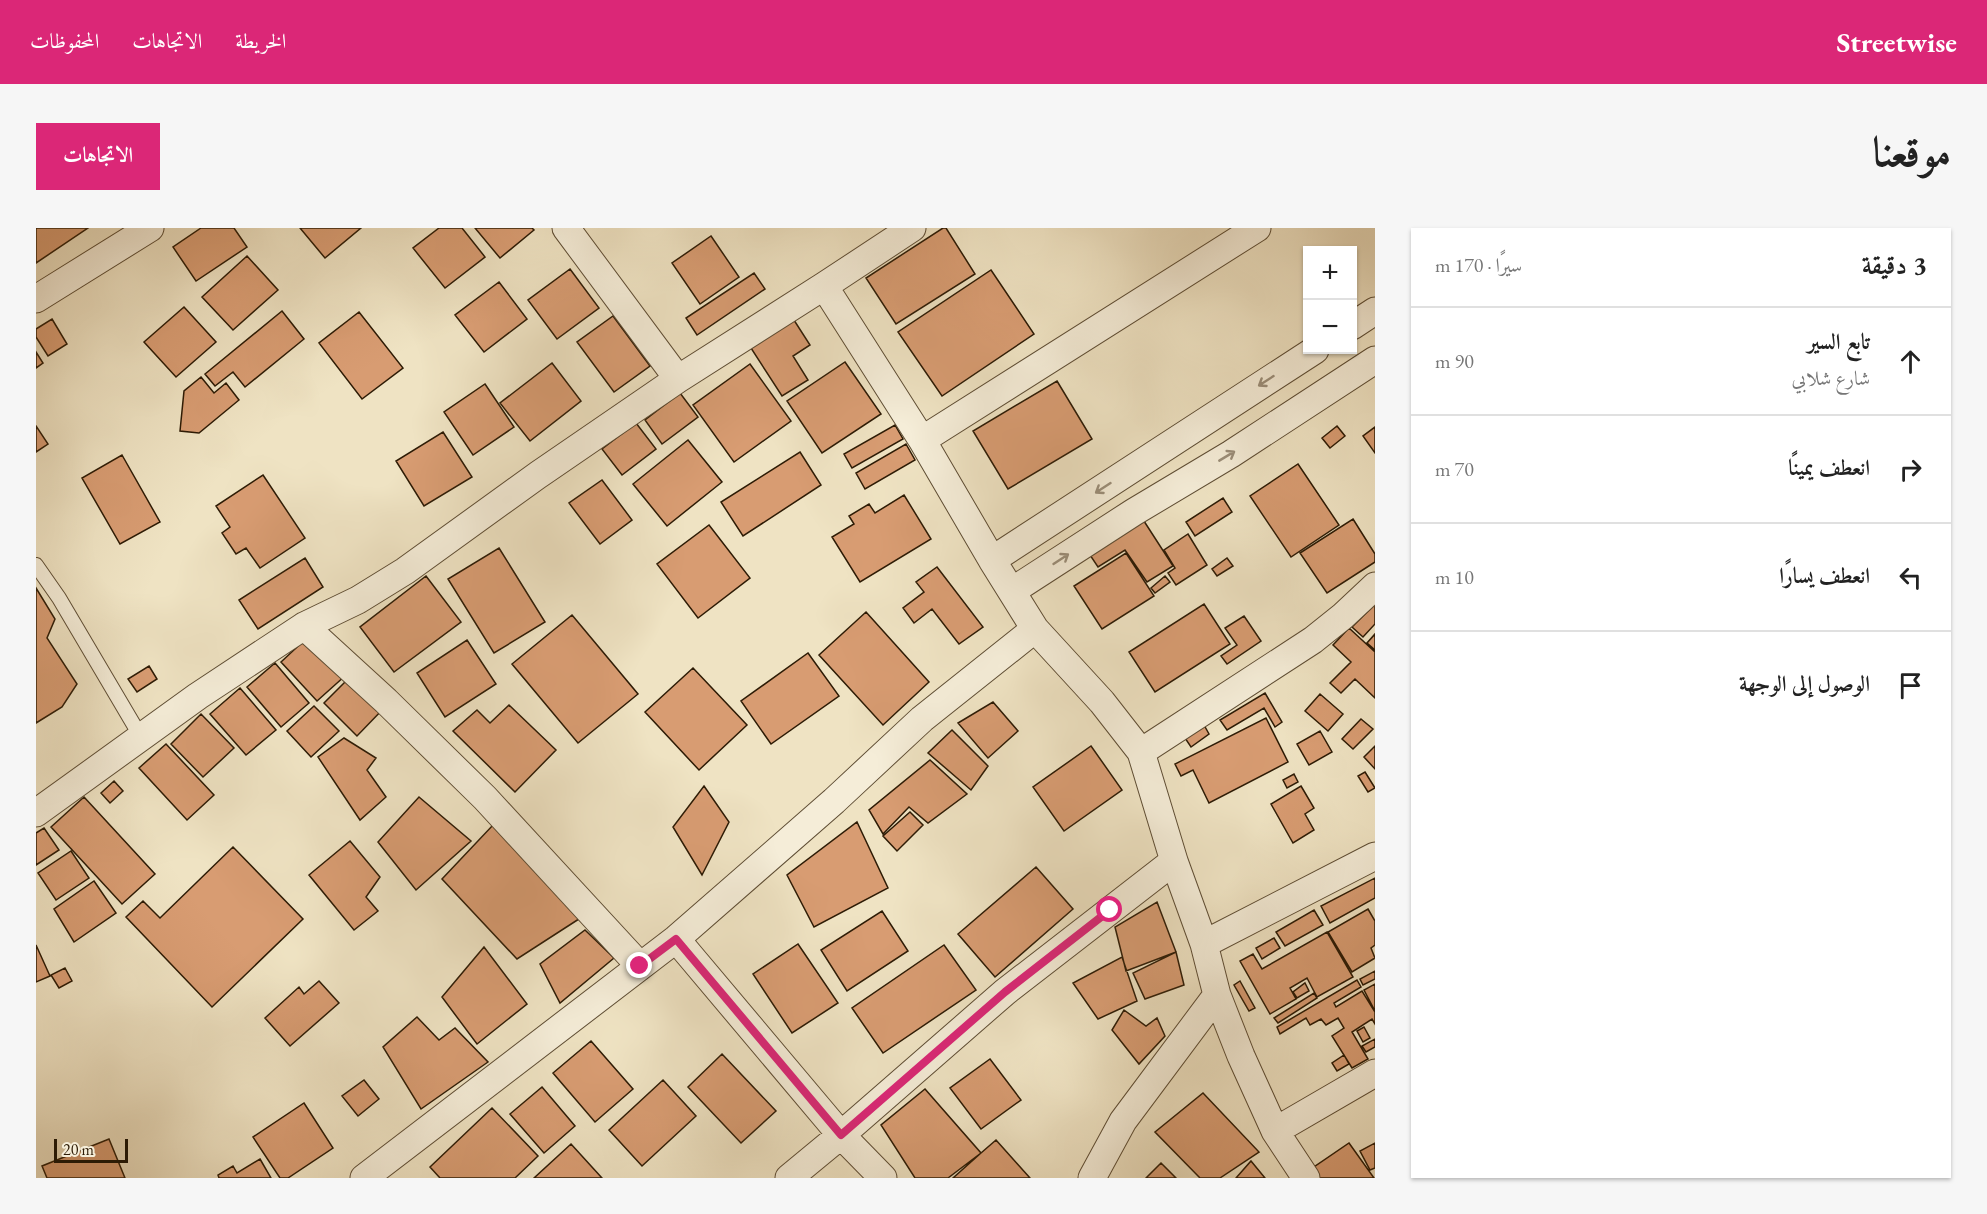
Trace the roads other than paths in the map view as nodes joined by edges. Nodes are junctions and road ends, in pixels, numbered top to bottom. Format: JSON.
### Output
{"nodes":[{"id":1,"x":150,"y":228,"type":"edge"},
{"id":2,"x":566,"y":228,"type":"edge"},
{"id":3,"x":912,"y":228,"type":"edge"},
{"id":4,"x":1257,"y":228,"type":"edge"},
{"id":5,"x":824,"y":286,"type":"junction"},
{"id":6,"x":36,"y":299,"type":"edge"},
{"id":7,"x":1375,"y":311,"type":"edge"},
{"id":8,"x":1357,"y":323,"type":"edge"},
{"id":9,"x":1310,"y":354,"type":"edge"},
{"id":10,"x":1375,"y":360,"type":"edge"},
{"id":11,"x":678,"y":379,"type":"junction"},
{"id":12,"x":922,"y":440,"type":"junction"},
{"id":13,"x":992,"y":560,"type":"junction"},
{"id":14,"x":36,"y":565,"type":"edge"},
{"id":15,"x":1375,"y":586,"type":"edge"},
{"id":16,"x":1012,"y":591,"type":"junction"},
{"id":17,"x":304,"y":626,"type":"junction"},
{"id":18,"x":1035,"y":629,"type":"junction"},
{"id":19,"x":141,"y":737,"type":"junction"},
{"id":20,"x":1141,"y":752,"type":"junction"},
{"id":21,"x":36,"y":813,"type":"edge"},
{"id":22,"x":1375,"y":856,"type":"edge"},
{"id":23,"x":1174,"y":861,"type":"junction"},
{"id":24,"x":676,"y":939,"type":"junction"},
{"id":25,"x":1204,"y":944,"type":"junction"},
{"id":26,"x":640,"y":966,"type":"junction"},
{"id":27,"x":1217,"y":995,"type":"junction"},
{"id":28,"x":1375,"y":1073,"type":"edge"},
{"id":29,"x":1275,"y":1131,"type":"junction"},
{"id":30,"x":841,"y":1135,"type":"junction"},
{"id":31,"x":371,"y":1176,"type":"edge"},
{"id":32,"x":789,"y":1178,"type":"edge"},
{"id":33,"x":883,"y":1178,"type":"edge"},
{"id":34,"x":1092,"y":1178,"type":"edge"},
{"id":35,"x":1306,"y":1178,"type":"edge"}],
"edges":[{"from":1,"to":6,"type":"street"},
{"from":2,"to":11,"type":"street"},
{"from":3,"to":5,"type":"street"},
{"from":4,"to":12,"type":"street"},
{"from":5,"to":11,"type":"street"},
{"from":5,"to":12,"type":"street"},
{"from":7,"to":8,"type":"street"},
{"from":9,"to":13,"type":"street","one_way":true},
{"from":16,"to":10,"type":"street","one_way":true},
{"from":11,"to":17,"type":"street"},
{"from":12,"to":13,"type":"street"},
{"from":13,"to":16,"type":"street"},
{"from":14,"to":19,"type":"lane"},
{"from":15,"to":20,"type":"street"},
{"from":16,"to":18,"type":"street"},
{"from":17,"to":19,"type":"street"},
{"from":17,"to":26,"type":"street"},
{"from":18,"to":20,"type":"street"},
{"from":18,"to":24,"type":"street"},
{"from":19,"to":21,"type":"street"},
{"from":20,"to":23,"type":"street"},
{"from":22,"to":25,"type":"street"},
{"from":23,"to":25,"type":"street"},
{"from":23,"to":30,"type":"street"},
{"from":24,"to":26,"type":"street"},
{"from":24,"to":30,"type":"street"},
{"from":25,"to":27,"type":"street"},
{"from":26,"to":31,"type":"street"},
{"from":27,"to":29,"type":"street"},
{"from":27,"to":34,"type":"street"},
{"from":28,"to":29,"type":"street"},
{"from":29,"to":35,"type":"street"},
{"from":30,"to":32,"type":"street"},
{"from":30,"to":33,"type":"street"}]}
